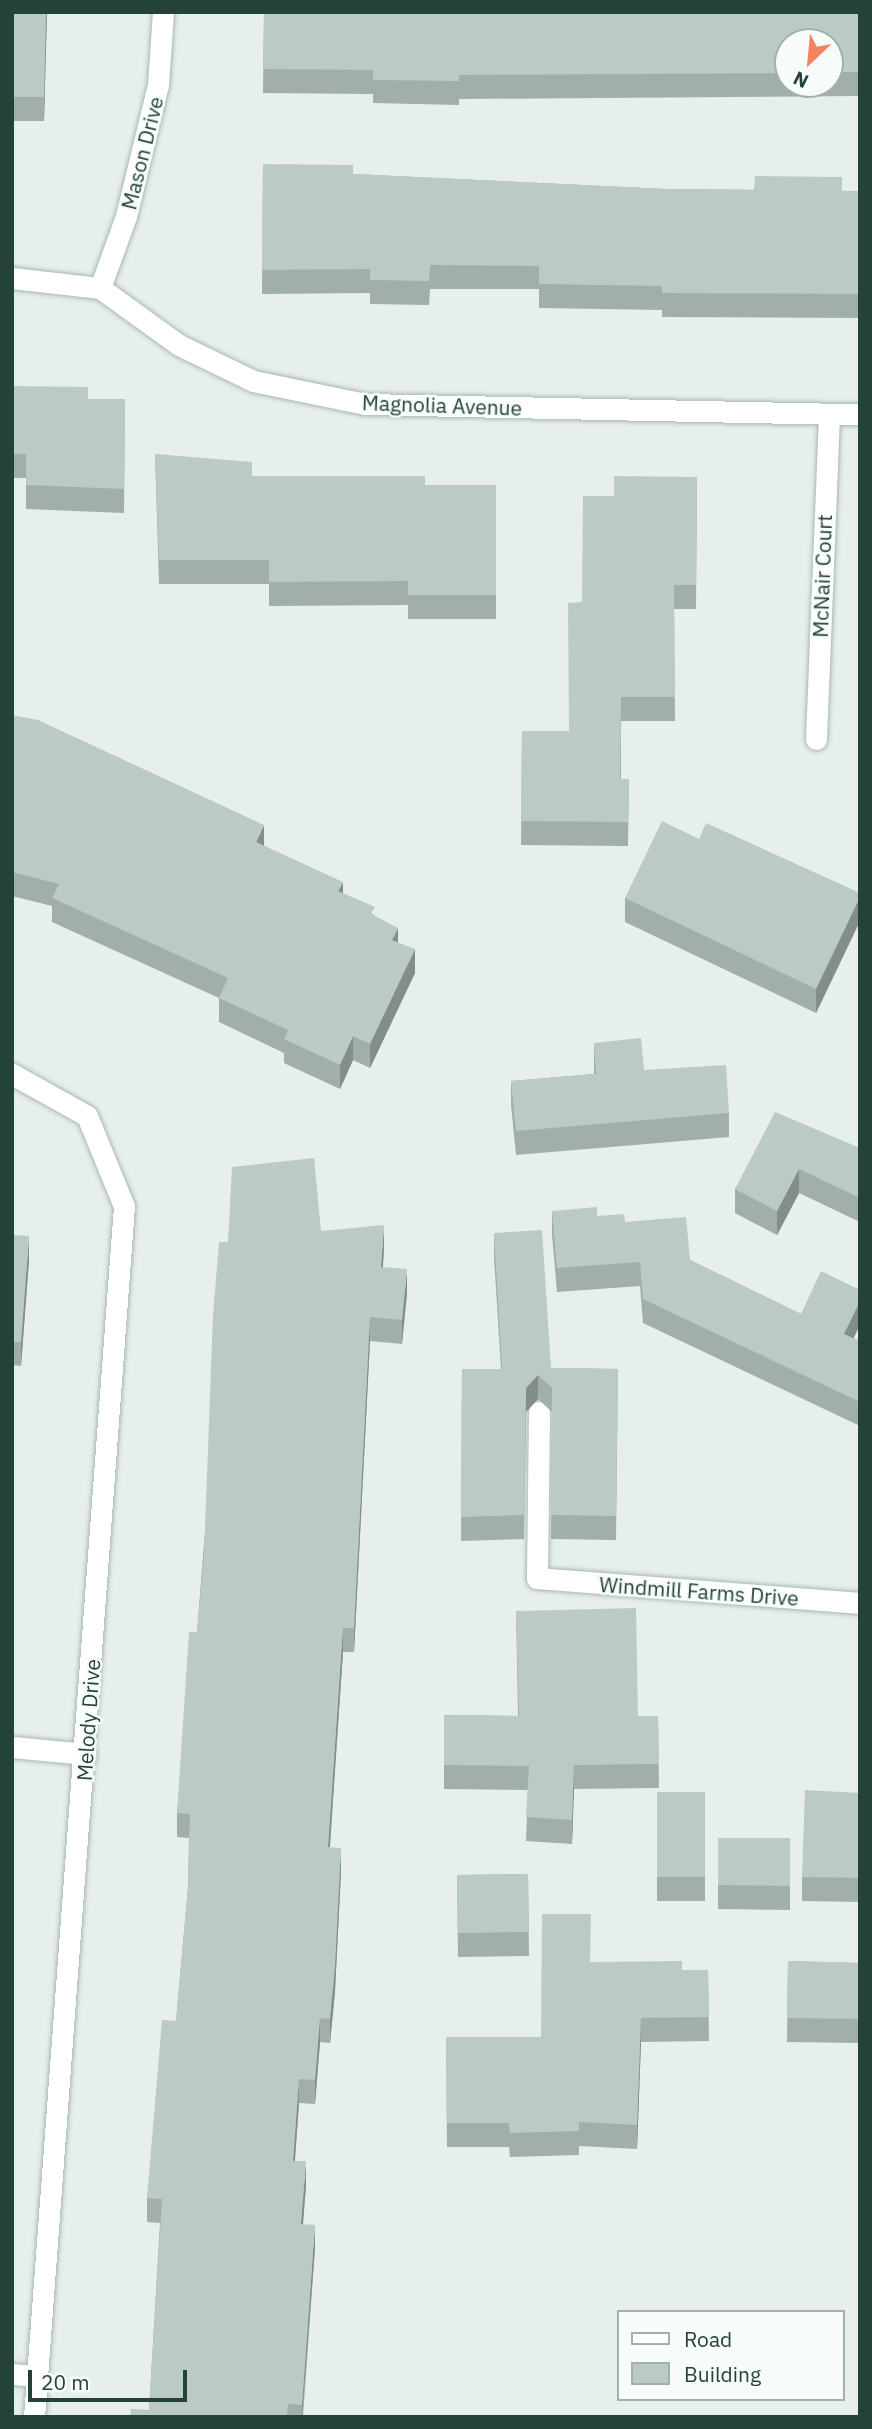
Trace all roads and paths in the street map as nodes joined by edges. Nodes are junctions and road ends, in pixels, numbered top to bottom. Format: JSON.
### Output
{"nodes":[{"id":1,"x":163,"y":12,"type":"edge"},
{"id":2,"x":12,"y":278,"type":"edge"},
{"id":3,"x":100,"y":289,"type":"junction"},
{"id":4,"x":829,"y":414,"type":"junction"},
{"id":5,"x":860,"y":414,"type":"edge"},
{"id":6,"x":816,"y":739,"type":"dead end"},
{"id":7,"x":12,"y":1074,"type":"edge"},
{"id":8,"x":539,"y":1412,"type":"dead end"},
{"id":9,"x":860,"y":1603,"type":"edge"},
{"id":10,"x":12,"y":1747,"type":"edge"},
{"id":11,"x":86,"y":1754,"type":"junction"},
{"id":12,"x":12,"y":2374,"type":"edge"},
{"id":13,"x":37,"y":2376,"type":"junction"},
{"id":14,"x":34,"y":2417,"type":"edge"}],
"edges":[{"from":1,"to":3,"type":"street","name":"Mason Drive"},
{"from":2,"to":3,"type":"street","name":"Magnolia Avenue"},
{"from":3,"to":4,"type":"street","name":"Magnolia Avenue"},
{"from":4,"to":5,"type":"street","name":"Magnolia Avenue"},
{"from":4,"to":6,"type":"street","name":"McNair Court"},
{"from":7,"to":11,"type":"street","name":"Melody Drive"},
{"from":8,"to":9,"type":"street","name":"Windmill Farms Drive"},
{"from":10,"to":11,"type":"street"},
{"from":11,"to":13,"type":"street","name":"Melody Drive"},
{"from":12,"to":13,"type":"street"},
{"from":13,"to":14,"type":"street","name":"Melody Drive"}]}
